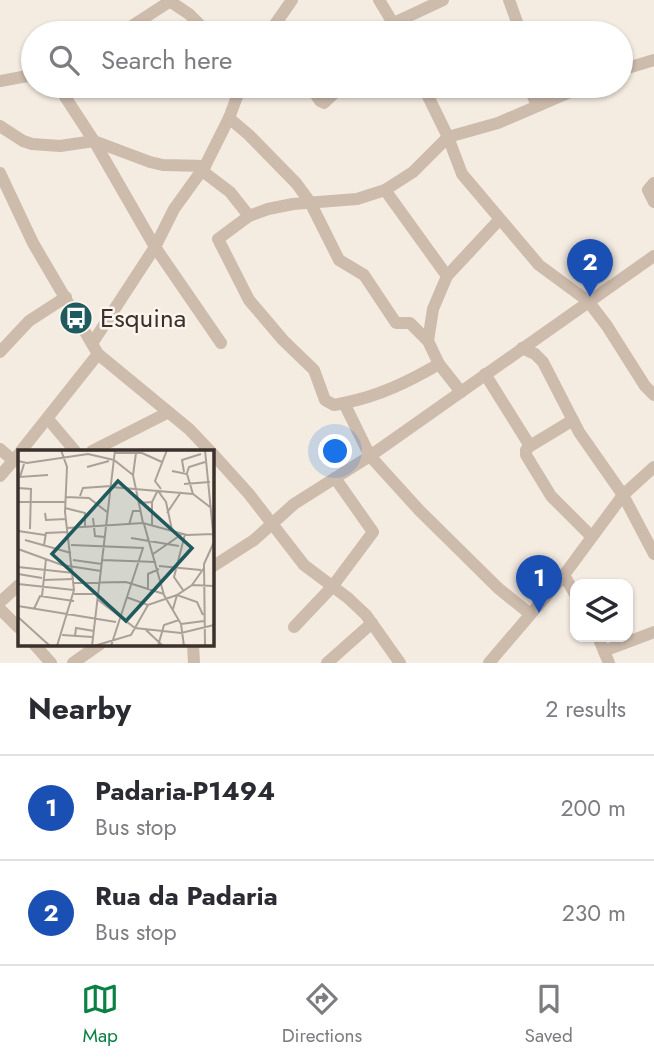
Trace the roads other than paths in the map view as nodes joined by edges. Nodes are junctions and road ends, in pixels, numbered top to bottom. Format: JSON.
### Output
{"nodes":[{"id":1,"x":292,"y":0,"type":"edge"},
{"id":2,"x":379,"y":0,"type":"edge"},
{"id":3,"x":443,"y":0,"type":"edge"},
{"id":4,"x":509,"y":0,"type":"edge"},
{"id":5,"x":170,"y":1,"type":"edge"},
{"id":6,"x":139,"y":21,"type":"edge"},
{"id":7,"x":196,"y":21,"type":"edge"},
{"id":8,"x":277,"y":21,"type":"edge"},
{"id":9,"x":392,"y":21,"type":"edge"},
{"id":10,"x":408,"y":21,"type":"edge"},
{"id":11,"x":517,"y":21,"type":"edge"},
{"id":12,"x":654,"y":60,"type":"edge"},
{"id":13,"x":633,"y":66,"type":"edge"},
{"id":14,"x":21,"y":77,"type":"edge"},
{"id":15,"x":0,"y":80,"type":"edge"},
{"id":16,"x":66,"y":98,"type":"edge"},
{"id":17,"x":235,"y":98,"type":"edge"},
{"id":18,"x":429,"y":98,"type":"edge"},
{"id":19,"x":534,"y":98,"type":"edge"},
{"id":20,"x":556,"y":98,"type":"edge"},
{"id":21,"x":537,"y":106,"type":"junction"},
{"id":22,"x":229,"y":118,"type":"junction"},
{"id":23,"x":0,"y":126,"type":"edge"},
{"id":24,"x":448,"y":137,"type":"junction"},
{"id":25,"x":94,"y":141,"type":"junction"},
{"id":26,"x":203,"y":168,"type":"junction"},
{"id":27,"x":1,"y":178,"type":"edge"},
{"id":28,"x":654,"y":183,"type":"edge"},
{"id":29,"x":385,"y":190,"type":"junction"},
{"id":30,"x":310,"y":202,"type":"junction"},
{"id":31,"x":654,"y":202,"type":"edge"},
{"id":32,"x":249,"y":216,"type":"junction"},
{"id":33,"x":499,"y":220,"type":"junction"},
{"id":34,"x":155,"y":247,"type":"junction"},
{"id":35,"x":652,"y":260,"type":"edge"},
{"id":36,"x":447,"y":276,"type":"junction"},
{"id":37,"x":66,"y":298,"type":"junction"},
{"id":38,"x":588,"y":301,"type":"junction"},
{"id":39,"x":428,"y":341,"type":"junction"},
{"id":40,"x":221,"y":343,"type":"dead end"},
{"id":41,"x":96,"y":348,"type":"junction"},
{"id":42,"x":522,"y":348,"type":"junction"},
{"id":43,"x":0,"y":352,"type":"edge"},
{"id":44,"x":439,"y":364,"type":"junction"},
{"id":45,"x":485,"y":374,"type":"junction"},
{"id":46,"x":461,"y":391,"type":"junction"},
{"id":47,"x":654,"y":395,"type":"edge"},
{"id":48,"x":344,"y":403,"type":"junction"},
{"id":49,"x":167,"y":413,"type":"junction"},
{"id":50,"x":48,"y":419,"type":"junction"},
{"id":51,"x":573,"y":420,"type":"junction"},
{"id":52,"x":530,"y":446,"type":"junction"},
{"id":53,"x":0,"y":449,"type":"edge"},
{"id":54,"x":22,"y":450,"type":"edge"},
{"id":55,"x":74,"y":450,"type":"edge"},
{"id":56,"x":94,"y":450,"type":"edge"},
{"id":57,"x":209,"y":450,"type":"edge"},
{"id":58,"x":18,"y":455,"type":"edge"},
{"id":59,"x":214,"y":455,"type":"edge"},
{"id":60,"x":370,"y":456,"type":"junction"},
{"id":61,"x":652,"y":474,"type":"edge"},
{"id":62,"x":0,"y":476,"type":"edge"},
{"id":63,"x":335,"y":478,"type":"junction"},
{"id":64,"x":623,"y":495,"type":"junction"},
{"id":65,"x":273,"y":523,"type":"junction"},
{"id":66,"x":591,"y":536,"type":"junction"},
{"id":67,"x":654,"y":554,"type":"edge"},
{"id":68,"x":214,"y":566,"type":"edge"},
{"id":69,"x":564,"y":575,"type":"junction"},
{"id":70,"x":570,"y":585,"type":"edge"},
{"id":71,"x":18,"y":586,"type":"edge"},
{"id":72,"x":332,"y":587,"type":"junction"},
{"id":73,"x":0,"y":602,"type":"edge"},
{"id":74,"x":0,"y":609,"type":"edge"},
{"id":75,"x":529,"y":613,"type":"junction"},
{"id":76,"x":372,"y":623,"type":"junction"},
{"id":77,"x":18,"y":627,"type":"edge"},
{"id":78,"x":294,"y":627,"type":"dead end"},
{"id":79,"x":654,"y":632,"type":"edge"},
{"id":80,"x":36,"y":646,"type":"edge"},
{"id":81,"x":97,"y":646,"type":"edge"},
{"id":82,"x":606,"y":657,"type":"edge"},
{"id":83,"x":51,"y":663,"type":"edge"},
{"id":84,"x":73,"y":663,"type":"edge"},
{"id":85,"x":327,"y":663,"type":"edge"},
{"id":86,"x":400,"y":663,"type":"edge"},
{"id":87,"x":489,"y":663,"type":"edge"}],
"edges":[{"from":1,"to":8,"type":"street"},
{"from":2,"to":9,"type":"street"},
{"from":3,"to":10,"type":"street"},
{"from":4,"to":11,"type":"street"},
{"from":5,"to":6,"type":"street"},
{"from":5,"to":7,"type":"street"},
{"from":12,"to":13,"type":"street"},
{"from":14,"to":15,"type":"street"},
{"from":16,"to":25,"type":"street"},
{"from":17,"to":22,"type":"street"},
{"from":18,"to":24,"type":"street"},
{"from":19,"to":21,"type":"street"},
{"from":20,"to":21,"type":"street"},
{"from":21,"to":24,"type":"street"},
{"from":22,"to":26,"type":"street"},
{"from":22,"to":30,"type":"street"},
{"from":23,"to":25,"type":"street"},
{"from":24,"to":29,"type":"street"},
{"from":24,"to":33,"type":"street"},
{"from":25,"to":26,"type":"street"},
{"from":25,"to":34,"type":"street"},
{"from":26,"to":32,"type":"street"},
{"from":26,"to":34,"type":"street"},
{"from":27,"to":37,"type":"street"},
{"from":28,"to":31,"type":"street"},
{"from":29,"to":30,"type":"street"},
{"from":29,"to":36,"type":"street"},
{"from":30,"to":32,"type":"street"},
{"from":30,"to":39,"type":"street"},
{"from":32,"to":48,"type":"street"},
{"from":33,"to":36,"type":"street"},
{"from":33,"to":38,"type":"street"},
{"from":34,"to":40,"type":"street"},
{"from":34,"to":41,"type":"street"},
{"from":35,"to":38,"type":"street"},
{"from":36,"to":39,"type":"street"},
{"from":37,"to":41,"type":"street"},
{"from":37,"to":43,"type":"street"},
{"from":38,"to":42,"type":"street"},
{"from":38,"to":47,"type":"street"},
{"from":39,"to":44,"type":"street"},
{"from":41,"to":49,"type":"street"},
{"from":41,"to":50,"type":"street"},
{"from":42,"to":45,"type":"street"},
{"from":42,"to":51,"type":"street"},
{"from":44,"to":46,"type":"street"},
{"from":44,"to":48,"type":"street"},
{"from":45,"to":46,"type":"street"},
{"from":45,"to":52,"type":"street"},
{"from":46,"to":60,"type":"street"},
{"from":48,"to":60,"type":"street"},
{"from":49,"to":56,"type":"street"},
{"from":49,"to":57,"type":"street"},
{"from":50,"to":54,"type":"street"},
{"from":50,"to":55,"type":"street"},
{"from":51,"to":52,"type":"street"},
{"from":51,"to":64,"type":"street"},
{"from":52,"to":66,"type":"street"},
{"from":53,"to":58,"type":"street"},
{"from":58,"to":62,"type":"street"},
{"from":59,"to":65,"type":"street"},
{"from":60,"to":63,"type":"street"},
{"from":60,"to":75,"type":"street"},
{"from":61,"to":64,"type":"street"},
{"from":63,"to":65,"type":"street"},
{"from":63,"to":72,"type":"street"},
{"from":64,"to":66,"type":"street"},
{"from":64,"to":67,"type":"street"},
{"from":65,"to":68,"type":"street"},
{"from":65,"to":72,"type":"street"},
{"from":66,"to":69,"type":"street"},
{"from":69,"to":70,"type":"street"},
{"from":69,"to":75,"type":"street"},
{"from":71,"to":73,"type":"street"},
{"from":72,"to":76,"type":"street"},
{"from":72,"to":78,"type":"street"},
{"from":74,"to":77,"type":"street"},
{"from":75,"to":87,"type":"street"},
{"from":76,"to":85,"type":"street"},
{"from":76,"to":86,"type":"street"},
{"from":79,"to":82,"type":"street"},
{"from":80,"to":83,"type":"street"},
{"from":81,"to":84,"type":"street"}]}
